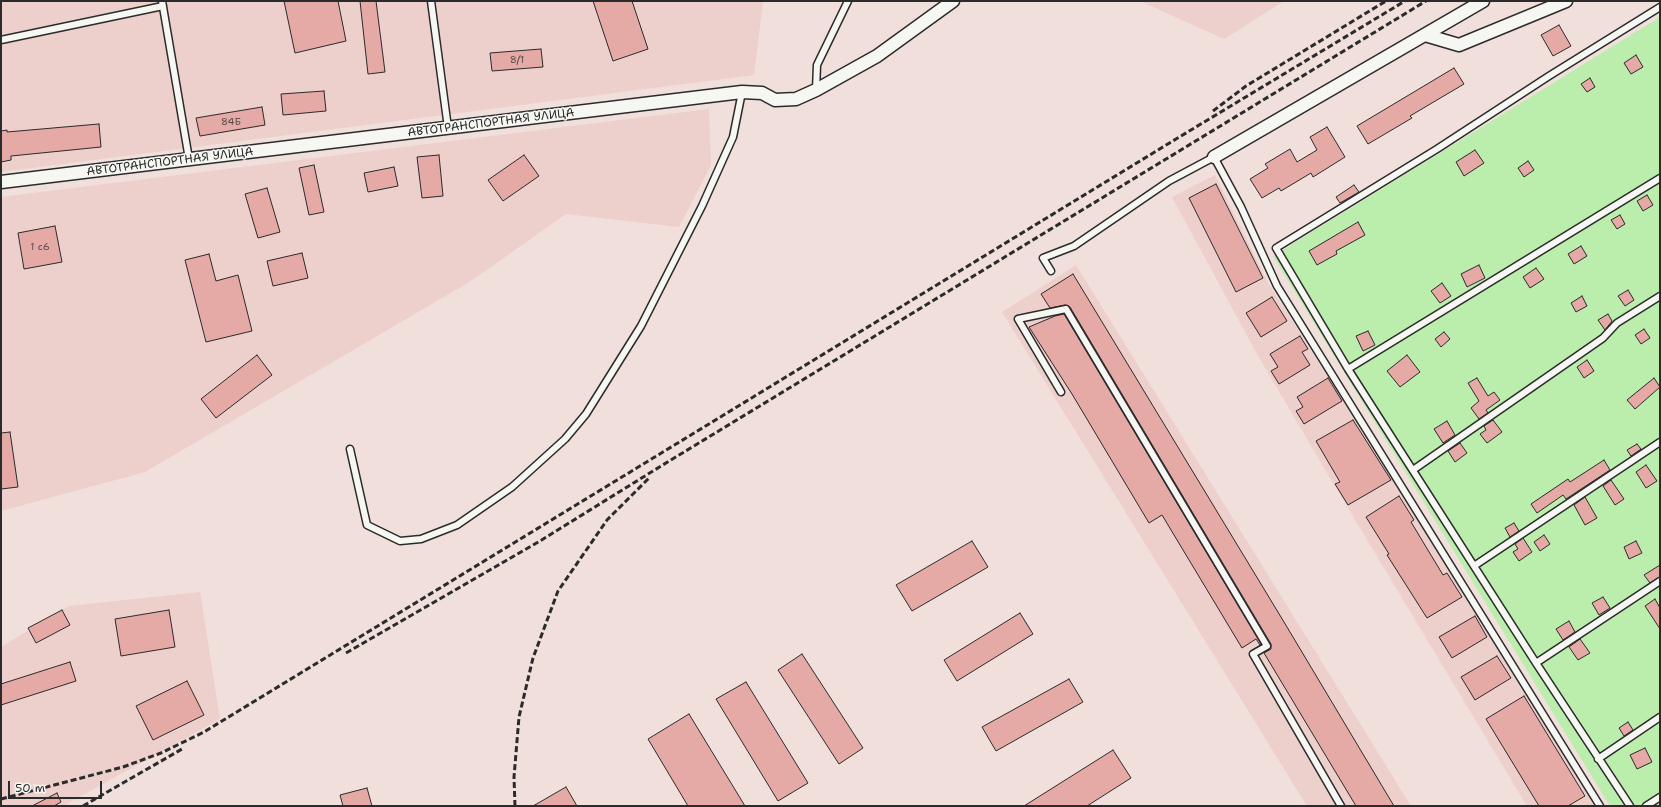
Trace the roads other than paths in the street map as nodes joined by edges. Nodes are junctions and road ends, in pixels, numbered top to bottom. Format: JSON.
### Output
{"nodes":[{"id":1,"x":431,"y":1,"type":"edge"},
{"id":2,"x":848,"y":1,"type":"edge"},
{"id":3,"x":954,"y":1,"type":"edge"},
{"id":4,"x":1483,"y":1,"type":"edge"},
{"id":5,"x":1566,"y":1,"type":"edge"},
{"id":6,"x":162,"y":3,"type":"edge"},
{"id":7,"x":1660,"y":7,"type":"edge"},
{"id":8,"x":1425,"y":35,"type":"junction"},
{"id":9,"x":1,"y":40,"type":"edge"},
{"id":10,"x":816,"y":90,"type":"junction"},
{"id":11,"x":742,"y":92,"type":"junction"},
{"id":12,"x":448,"y":128,"type":"junction"},
{"id":13,"x":1214,"y":157,"type":"junction"},
{"id":14,"x":189,"y":159,"type":"junction"},
{"id":15,"x":1660,"y":178,"type":"edge"},
{"id":16,"x":1,"y":182,"type":"edge"},
{"id":17,"x":1051,"y":271,"type":"dead end"},
{"id":18,"x":1660,"y":296,"type":"edge"},
{"id":19,"x":1348,"y":369,"type":"junction"},
{"id":20,"x":1061,"y":392,"type":"dead end"},
{"id":21,"x":1660,"y":442,"type":"edge"},
{"id":22,"x":350,"y":449,"type":"dead end"},
{"id":23,"x":1413,"y":470,"type":"junction"},
{"id":24,"x":1474,"y":566,"type":"junction"},
{"id":25,"x":1660,"y":581,"type":"edge"},
{"id":26,"x":1536,"y":663,"type":"junction"},
{"id":27,"x":1660,"y":717,"type":"edge"},
{"id":28,"x":1598,"y":759,"type":"junction"},
{"id":29,"x":1660,"y":797,"type":"edge"},
{"id":30,"x":1340,"y":806,"type":"edge"},
{"id":31,"x":1600,"y":806,"type":"edge"},
{"id":32,"x":1630,"y":806,"type":"edge"},
{"id":33,"x":1646,"y":806,"type":"edge"}],
"edges":[{"from":1,"to":12,"type":"lane"},
{"from":2,"to":10,"type":"lane"},
{"from":3,"to":10,"type":"street","name":"АВТОТРАНСПОРТНАЯ УЛИЦА"},
{"from":4,"to":8,"type":"street"},
{"from":5,"to":8,"type":"street"},
{"from":6,"to":9,"type":"lane"},
{"from":6,"to":14,"type":"lane"},
{"from":7,"to":19,"type":"lane"},
{"from":8,"to":13,"type":"street"},
{"from":10,"to":11,"type":"street","name":"АВТОТРАНСПОРТНАЯ УЛИЦА"},
{"from":11,"to":12,"type":"street","name":"АВТОТРАНСПОРТНАЯ УЛИЦА"},
{"from":11,"to":22,"type":"lane"},
{"from":12,"to":14,"type":"street","name":"АВТОТРАНСПОРТНАЯ УЛИЦА"},
{"from":13,"to":17,"type":"lane"},
{"from":13,"to":31,"type":"lane"},
{"from":14,"to":16,"type":"street","name":"АВТОТРАНСПОРТНАЯ УЛИЦА"},
{"from":15,"to":19,"type":"lane"},
{"from":18,"to":23,"type":"lane"},
{"from":19,"to":23,"type":"lane"},
{"from":20,"to":30,"type":"lane"},
{"from":21,"to":24,"type":"lane"},
{"from":23,"to":24,"type":"lane"},
{"from":24,"to":26,"type":"lane"},
{"from":25,"to":26,"type":"lane"},
{"from":26,"to":28,"type":"lane"},
{"from":27,"to":28,"type":"lane"},
{"from":28,"to":32,"type":"lane"},
{"from":29,"to":33,"type":"lane"}]}
